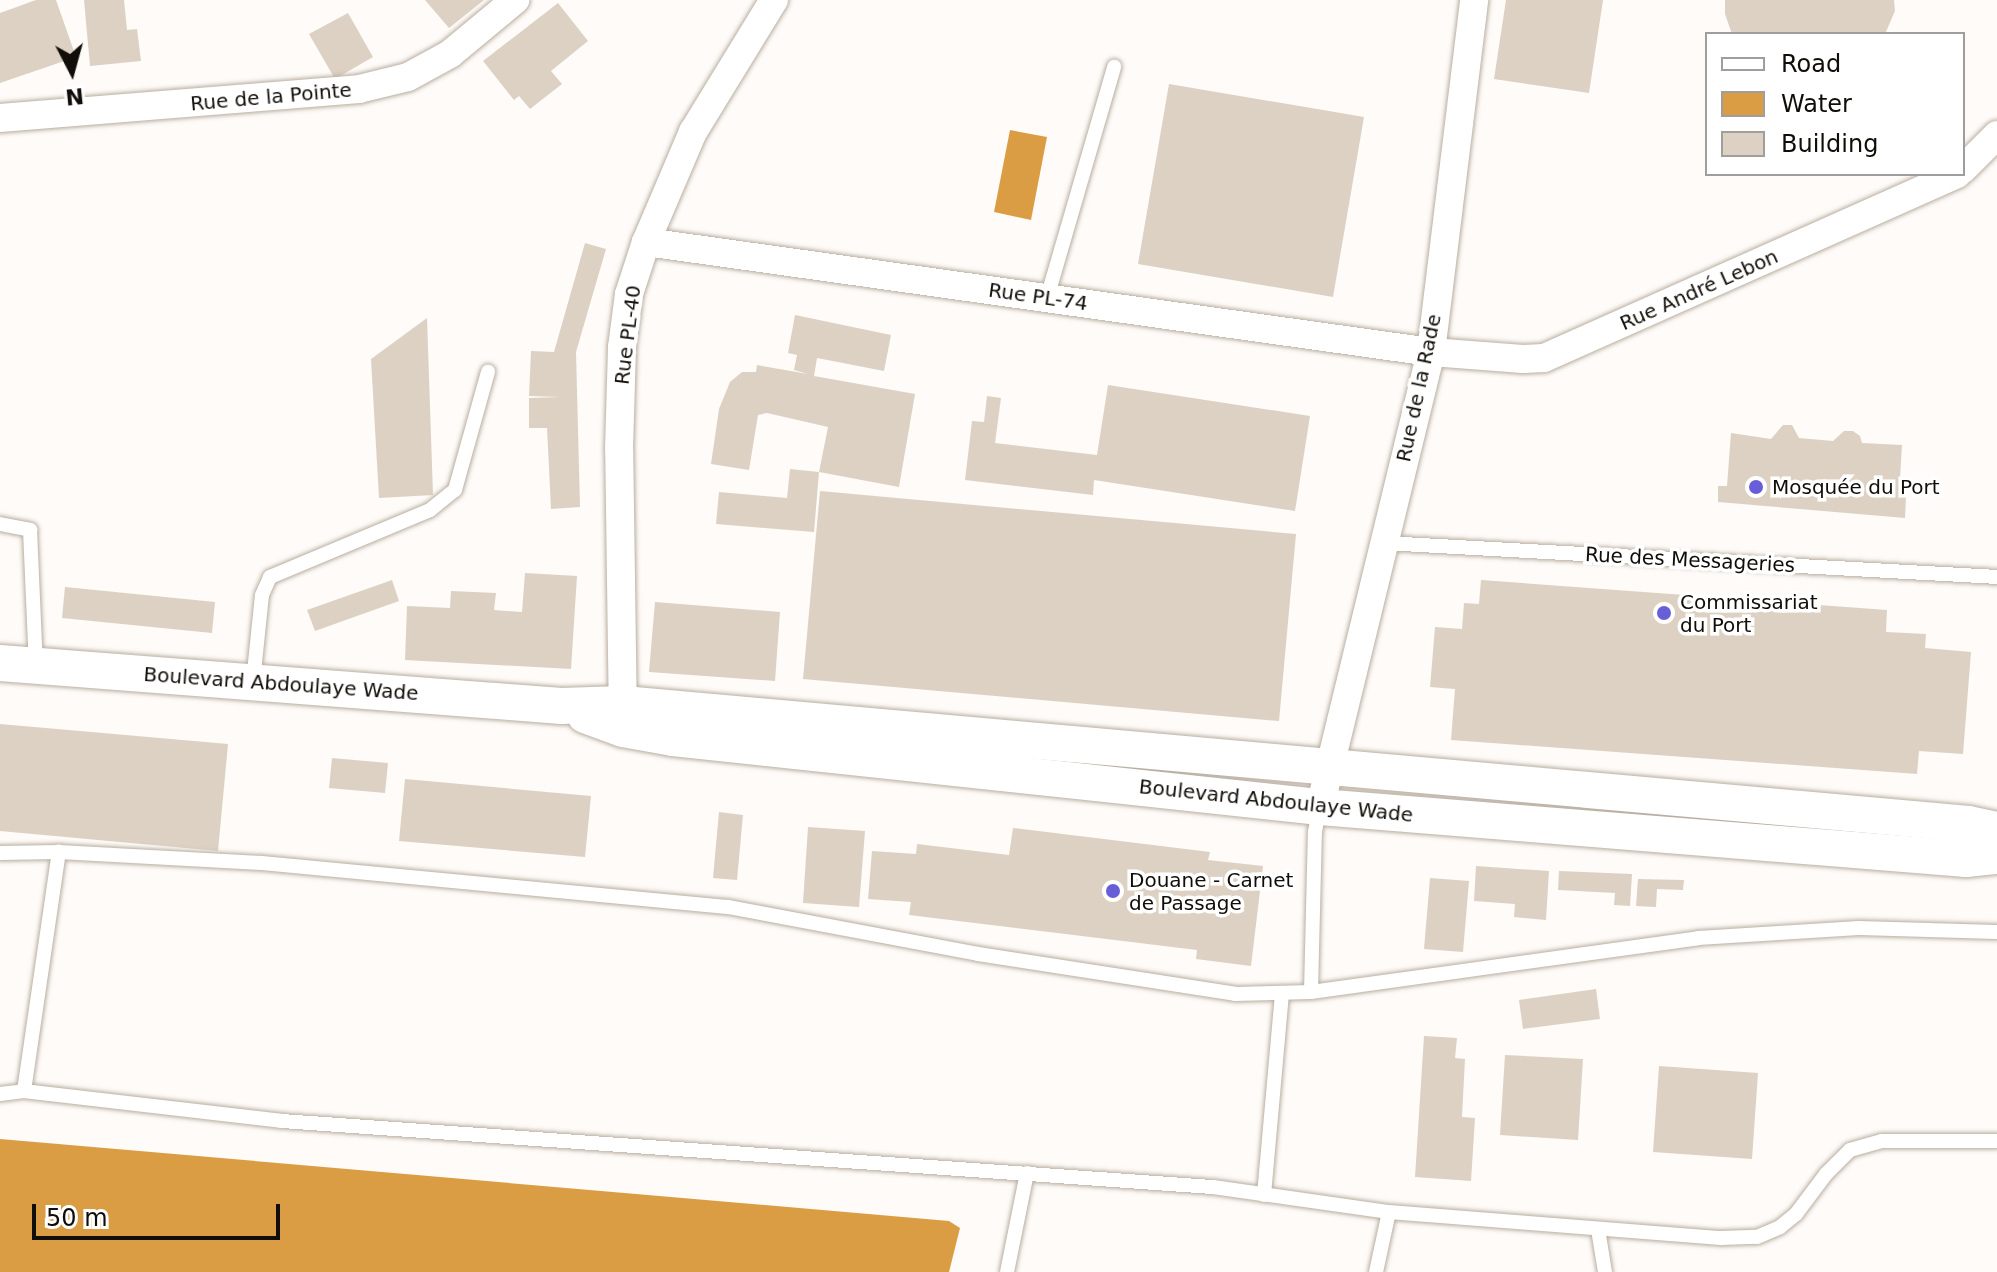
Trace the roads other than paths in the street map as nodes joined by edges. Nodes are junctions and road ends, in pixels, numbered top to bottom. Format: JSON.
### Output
{"nodes":[{"id":1,"x":515,"y":0,"type":"edge"},
{"id":2,"x":774,"y":0,"type":"edge"},
{"id":3,"x":1474,"y":0,"type":"edge"},
{"id":4,"x":1114,"y":67,"type":"dead end"},
{"id":5,"x":0,"y":118,"type":"edge"},
{"id":6,"x":1997,"y":135,"type":"edge"},
{"id":7,"x":1965,"y":167,"type":"edge"},
{"id":8,"x":1953,"y":176,"type":"edge"},
{"id":9,"x":646,"y":242,"type":"junction"},
{"id":10,"x":1047,"y":298,"type":"junction"},
{"id":11,"x":1431,"y":352,"type":"junction"},
{"id":12,"x":488,"y":372,"type":"dead end"},
{"id":13,"x":0,"y":524,"type":"edge"},
{"id":14,"x":1384,"y":543,"type":"junction"},
{"id":15,"x":1997,"y":577,"type":"edge"},
{"id":16,"x":0,"y":663,"type":"edge"},
{"id":17,"x":36,"y":666,"type":"junction"},
{"id":18,"x":253,"y":682,"type":"junction"},
{"id":19,"x":623,"y":717,"type":"junction"},
{"id":20,"x":1328,"y":769,"type":"junction"},
{"id":21,"x":1320,"y":807,"type":"junction"},
{"id":22,"x":1997,"y":830,"type":"edge"},
{"id":23,"x":59,"y":852,"type":"junction"},
{"id":24,"x":0,"y":853,"type":"edge"},
{"id":25,"x":1997,"y":856,"type":"edge"},
{"id":26,"x":1997,"y":932,"type":"edge"},
{"id":27,"x":1311,"y":992,"type":"junction"},
{"id":28,"x":1282,"y":995,"type":"junction"},
{"id":29,"x":24,"y":1091,"type":"junction"},
{"id":30,"x":0,"y":1094,"type":"edge"},
{"id":31,"x":1997,"y":1141,"type":"edge"},
{"id":32,"x":1027,"y":1173,"type":"junction"},
{"id":33,"x":1264,"y":1195,"type":"junction"},
{"id":34,"x":1389,"y":1212,"type":"junction"},
{"id":35,"x":1598,"y":1229,"type":"junction"},
{"id":36,"x":1007,"y":1272,"type":"edge"},
{"id":37,"x":1376,"y":1272,"type":"edge"},
{"id":38,"x":1605,"y":1272,"type":"edge"}],
"edges":[{"from":1,"to":5,"type":"street","name":"Rue de la Pointe"},
{"from":2,"to":9,"type":"street","name":"Rue PL-40"},
{"from":3,"to":11,"type":"street","name":"Rue de la Rade"},
{"from":4,"to":10,"type":"lane"},
{"from":6,"to":7,"type":"street"},
{"from":8,"to":11,"type":"street","name":"Rue André Lebon"},
{"from":9,"to":10,"type":"street","name":"Rue PL-74"},
{"from":9,"to":19,"type":"street","name":"Rue PL-40"},
{"from":10,"to":11,"type":"street","name":"Rue PL-74"},
{"from":11,"to":14,"type":"street","name":"Rue de la Rade"},
{"from":12,"to":18,"type":"lane"},
{"from":13,"to":17,"type":"lane"},
{"from":14,"to":15,"type":"lane","name":"Rue des Messageries"},
{"from":14,"to":20,"type":"street","name":"Rue de la Rade"},
{"from":16,"to":17,"type":"street","name":"Boulevard Abdoulaye Wade"},
{"from":17,"to":18,"type":"street","name":"Boulevard Abdoulaye Wade"},
{"from":18,"to":19,"type":"street","name":"Boulevard Abdoulaye Wade"},
{"from":19,"to":20,"type":"street","name":"Boulevard Abdoulaye Wade"},
{"from":19,"to":21,"type":"street","name":"Boulevard Abdoulaye Wade"},
{"from":20,"to":21,"type":"street","name":"Rue de la Rade"},
{"from":20,"to":22,"type":"street","name":"Boulevard Abdoulaye Wade"},
{"from":21,"to":25,"type":"street","name":"Boulevard Abdoulaye Wade"},
{"from":21,"to":27,"type":"lane"},
{"from":23,"to":24,"type":"lane"},
{"from":23,"to":28,"type":"lane"},
{"from":23,"to":29,"type":"lane"},
{"from":26,"to":27,"type":"lane"},
{"from":27,"to":28,"type":"lane"},
{"from":28,"to":33,"type":"lane"},
{"from":29,"to":30,"type":"lane"},
{"from":29,"to":32,"type":"lane"},
{"from":31,"to":35,"type":"lane"},
{"from":32,"to":33,"type":"lane"},
{"from":32,"to":36,"type":"lane"},
{"from":33,"to":34,"type":"lane"},
{"from":34,"to":35,"type":"lane"},
{"from":34,"to":37,"type":"lane"},
{"from":35,"to":38,"type":"lane"}]}
